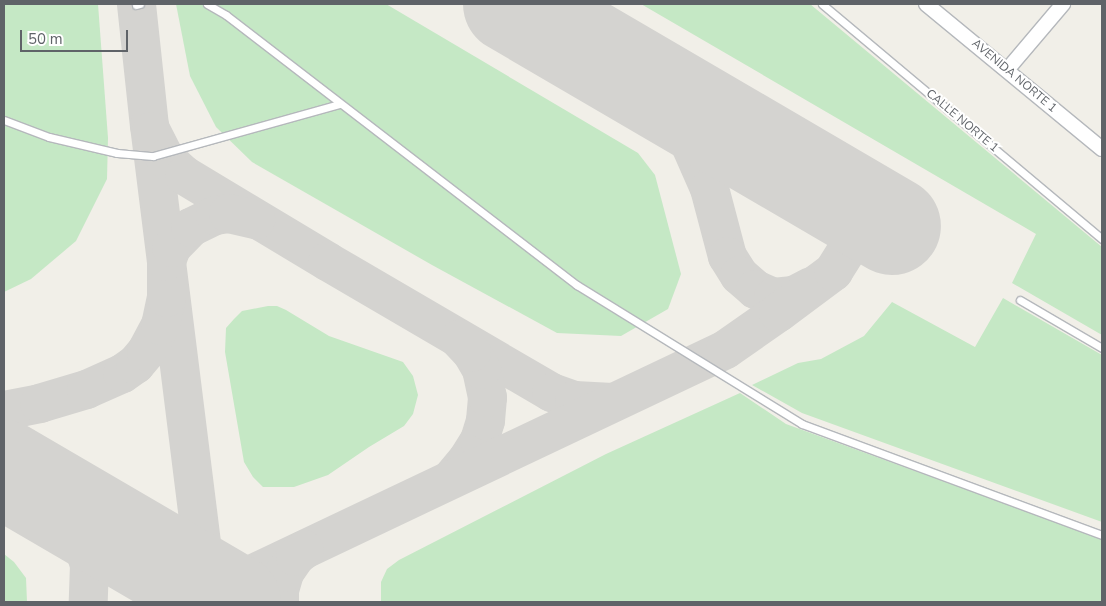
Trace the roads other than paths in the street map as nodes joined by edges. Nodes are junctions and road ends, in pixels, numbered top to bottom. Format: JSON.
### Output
{"nodes":[{"id":1,"x":207,"y":4,"type":"edge"},
{"id":2,"x":822,"y":4,"type":"edge"},
{"id":3,"x":926,"y":4,"type":"edge"},
{"id":4,"x":1063,"y":4,"type":"edge"},
{"id":5,"x":1007,"y":70,"type":"junction"},
{"id":6,"x":339,"y":104,"type":"junction"},
{"id":7,"x":4,"y":120,"type":"edge"},
{"id":8,"x":1100,"y":142,"type":"edge"},
{"id":9,"x":1102,"y":239,"type":"edge"},
{"id":10,"x":1020,"y":300,"type":"dead end"},
{"id":11,"x":1102,"y":348,"type":"edge"},
{"id":12,"x":1102,"y":535,"type":"edge"}],
"edges":[{"from":1,"to":6,"type":"lane"},
{"from":2,"to":9,"type":"lane","name":"CALLE NORTE 1"},
{"from":3,"to":5,"type":"street","name":"AVENIDA NORTE 1"},
{"from":4,"to":5,"type":"street"},
{"from":5,"to":8,"type":"street","name":"AVENIDA NORTE 1"},
{"from":6,"to":7,"type":"lane"},
{"from":6,"to":12,"type":"lane"},
{"from":10,"to":11,"type":"lane"}]}
